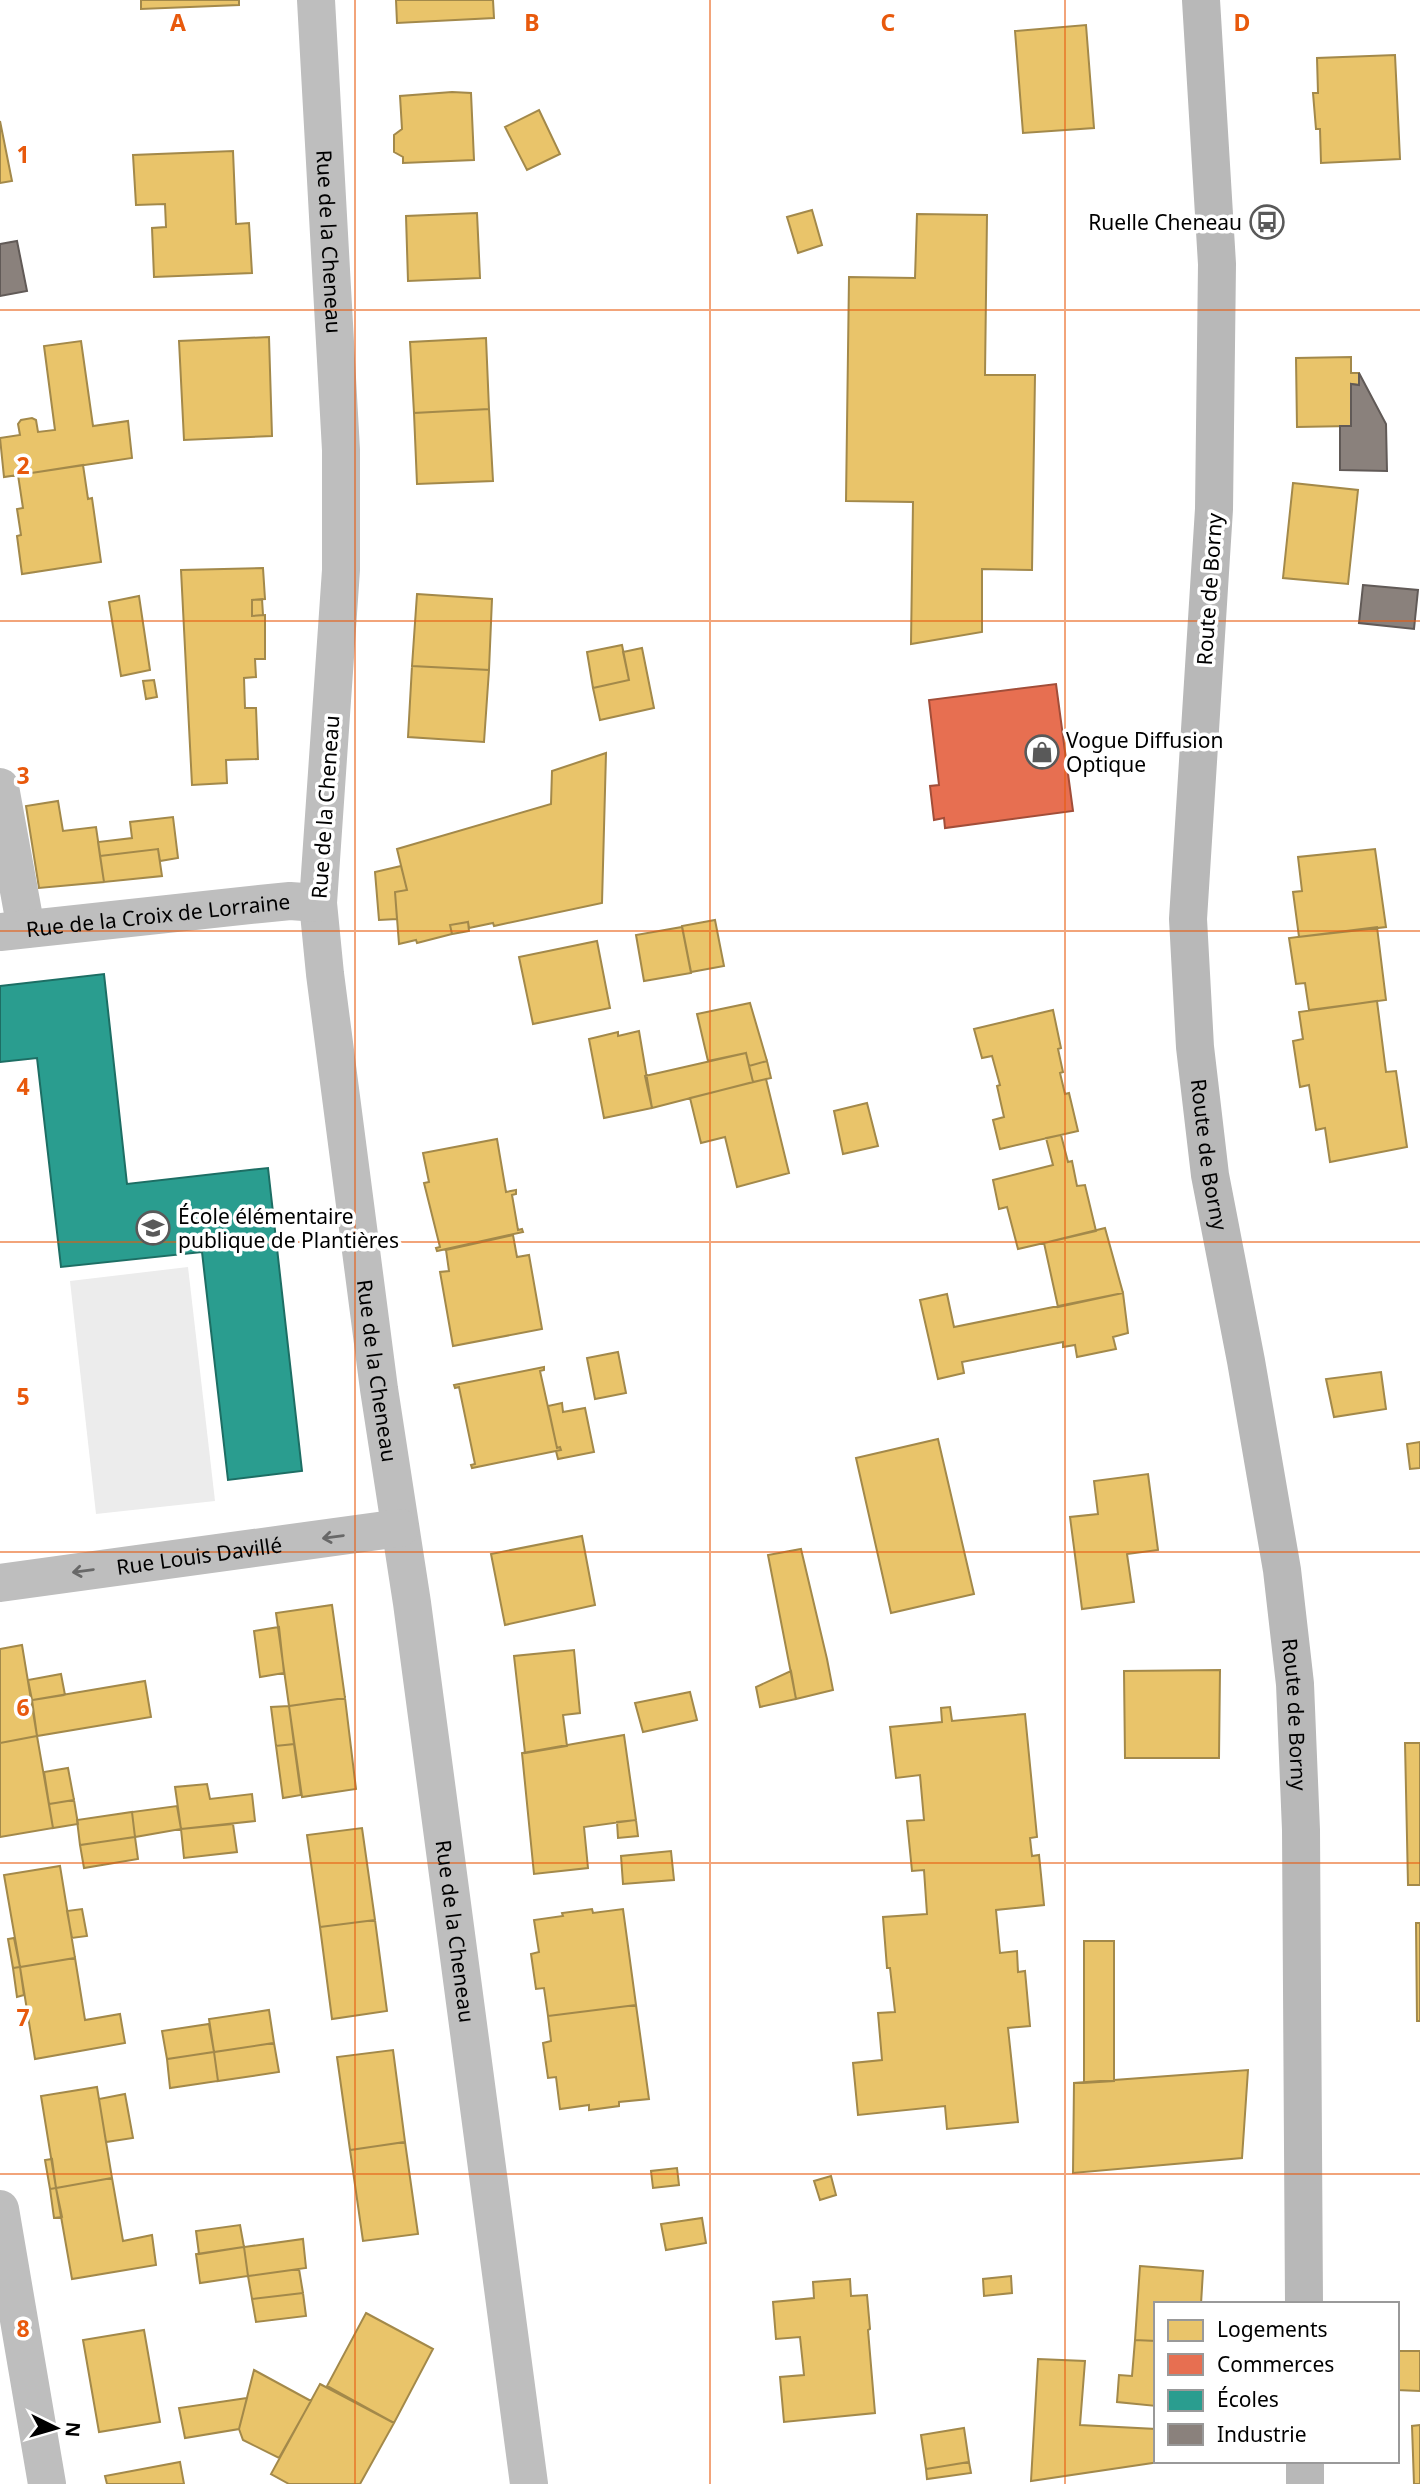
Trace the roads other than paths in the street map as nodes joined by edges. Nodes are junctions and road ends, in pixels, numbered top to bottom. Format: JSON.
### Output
{"nodes":[{"id":1,"x":316,"y":0,"type":"edge"},
{"id":2,"x":1201,"y":0,"type":"edge"},
{"id":3,"x":0,"y":787,"type":"edge"},
{"id":4,"x":318,"y":903,"type":"junction"},
{"id":5,"x":13,"y":930,"type":"edge"},
{"id":6,"x":400,"y":1528,"type":"junction"},
{"id":7,"x":0,"y":1583,"type":"edge"},
{"id":8,"x":0,"y":2210,"type":"edge"},
{"id":9,"x":1304,"y":2302,"type":"edge"},
{"id":10,"x":1305,"y":2463,"type":"edge"},
{"id":11,"x":47,"y":2484,"type":"edge"},
{"id":12,"x":529,"y":2484,"type":"edge"},
{"id":13,"x":1305,"y":2484,"type":"edge"}],
"edges":[{"from":1,"to":4,"type":"street","name":"Rue de la Cheneau"},
{"from":2,"to":9,"type":"street","name":"Route de Borny"},
{"from":3,"to":5,"type":"street"},
{"from":4,"to":5,"type":"street","name":"Rue de la Croix de Lorraine"},
{"from":4,"to":6,"type":"street","name":"Rue de la Cheneau"},
{"from":6,"to":7,"type":"street","name":"Rue Louis Davillé","one_way":true},
{"from":6,"to":12,"type":"street","name":"Rue de la Cheneau"},
{"from":8,"to":11,"type":"street"},
{"from":10,"to":13,"type":"street"}]}
